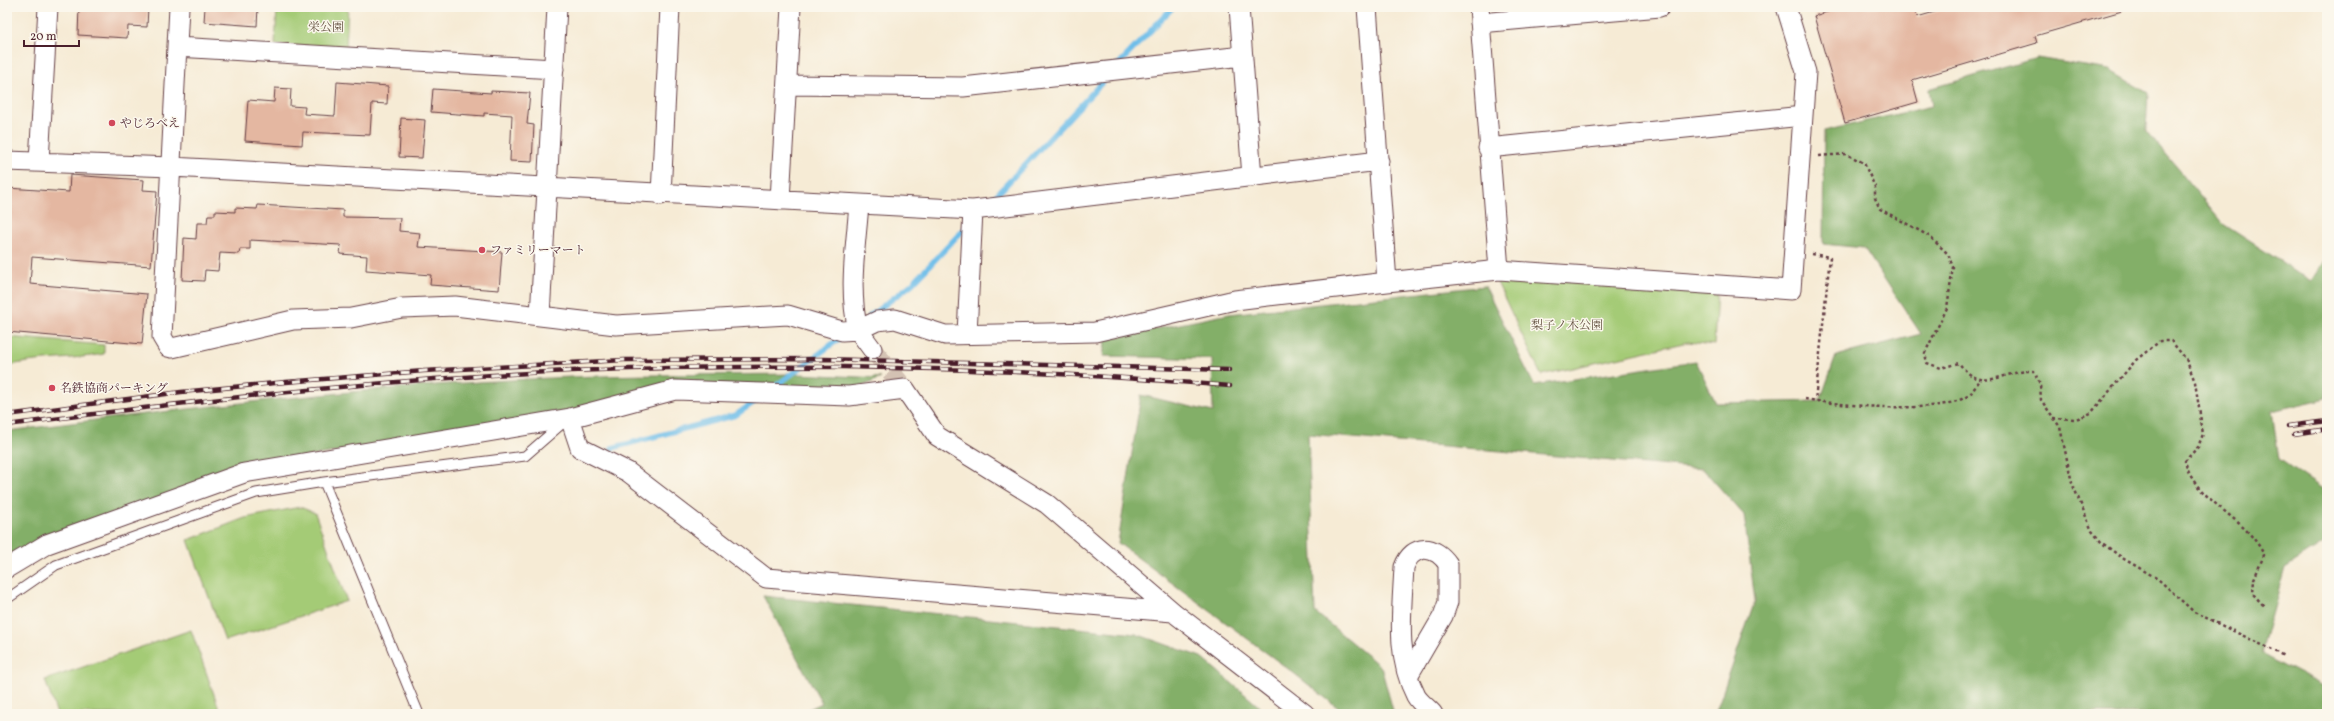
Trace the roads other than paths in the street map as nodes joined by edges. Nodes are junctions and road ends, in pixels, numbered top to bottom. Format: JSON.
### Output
{"nodes":[{"id":1,"x":48,"y":7,"type":"edge"},
{"id":2,"x":179,"y":7,"type":"edge"},
{"id":3,"x":557,"y":7,"type":"edge"},
{"id":4,"x":670,"y":7,"type":"edge"},
{"id":5,"x":791,"y":7,"type":"edge"},
{"id":6,"x":1239,"y":7,"type":"edge"},
{"id":7,"x":1367,"y":7,"type":"edge"},
{"id":8,"x":1660,"y":7,"type":"edge"},
{"id":9,"x":1786,"y":7,"type":"edge"},
{"id":10,"x":1480,"y":15,"type":"edge"},
{"id":11,"x":177,"y":47,"type":"junction"},
{"id":12,"x":1243,"y":56,"type":"junction"},
{"id":13,"x":554,"y":69,"type":"junction"},
{"id":14,"x":787,"y":85,"type":"junction"},
{"id":15,"x":1803,"y":116,"type":"junction"},
{"id":16,"x":1488,"y":148,"type":"junction"},
{"id":17,"x":7,"y":161,"type":"edge"},
{"id":18,"x":39,"y":161,"type":"junction"},
{"id":19,"x":1379,"y":161,"type":"junction"},
{"id":20,"x":171,"y":167,"type":"junction"},
{"id":21,"x":1252,"y":177,"type":"junction"},
{"id":22,"x":547,"y":187,"type":"junction"},
{"id":23,"x":661,"y":195,"type":"junction"},
{"id":24,"x":780,"y":200,"type":"junction"},
{"id":25,"x":859,"y":204,"type":"junction"},
{"id":26,"x":973,"y":210,"type":"junction"},
{"id":27,"x":1499,"y":270,"type":"junction"},
{"id":28,"x":1387,"y":282,"type":"junction"},
{"id":29,"x":540,"y":316,"type":"junction"},
{"id":30,"x":858,"y":330,"type":"junction"},
{"id":31,"x":967,"y":334,"type":"junction"},
{"id":32,"x":872,"y":349,"type":"tunnel mouth"},
{"id":33,"x":570,"y":418,"type":"junction"},
{"id":34,"x":324,"y":482,"type":"junction"},
{"id":35,"x":7,"y":568,"type":"edge"},
{"id":36,"x":7,"y":598,"type":"edge"},
{"id":37,"x":1173,"y":612,"type":"junction"},
{"id":38,"x":1408,"y":676,"type":"junction"},
{"id":39,"x":419,"y":714,"type":"edge"},
{"id":40,"x":1304,"y":714,"type":"edge"},
{"id":41,"x":1433,"y":714,"type":"edge"}],
"edges":[{"from":1,"to":18,"type":"street"},
{"from":2,"to":11,"type":"street"},
{"from":3,"to":13,"type":"street"},
{"from":4,"to":23,"type":"street"},
{"from":5,"to":14,"type":"street"},
{"from":6,"to":12,"type":"street"},
{"from":7,"to":19,"type":"street"},
{"from":8,"to":10,"type":"street"},
{"from":9,"to":15,"type":"street"},
{"from":10,"to":16,"type":"street"},
{"from":11,"to":13,"type":"street"},
{"from":11,"to":20,"type":"street"},
{"from":12,"to":14,"type":"street"},
{"from":12,"to":21,"type":"street"},
{"from":13,"to":22,"type":"street"},
{"from":14,"to":24,"type":"street"},
{"from":15,"to":16,"type":"street"},
{"from":15,"to":27,"type":"street"},
{"from":16,"to":27,"type":"street"},
{"from":17,"to":18,"type":"street"},
{"from":18,"to":20,"type":"street"},
{"from":19,"to":21,"type":"street"},
{"from":19,"to":28,"type":"street"},
{"from":20,"to":22,"type":"street"},
{"from":20,"to":29,"type":"street"},
{"from":21,"to":26,"type":"street"},
{"from":22,"to":23,"type":"street"},
{"from":22,"to":29,"type":"street"},
{"from":23,"to":24,"type":"street"},
{"from":24,"to":25,"type":"street"},
{"from":25,"to":26,"type":"street"},
{"from":25,"to":30,"type":"street"},
{"from":26,"to":31,"type":"street"},
{"from":27,"to":28,"type":"street"},
{"from":28,"to":31,"type":"street"},
{"from":29,"to":30,"type":"street"},
{"from":30,"to":31,"type":"street"},
{"from":30,"to":32,"type":"street"},
{"from":33,"to":34,"type":"lane"},
{"from":33,"to":35,"type":"street"},
{"from":33,"to":37,"type":"street"},
{"from":33,"to":37,"type":"street"},
{"from":34,"to":36,"type":"lane"},
{"from":34,"to":39,"type":"lane"},
{"from":37,"to":40,"type":"street"},
{"from":38,"to":38,"type":"street"},
{"from":38,"to":41,"type":"street"}]}
